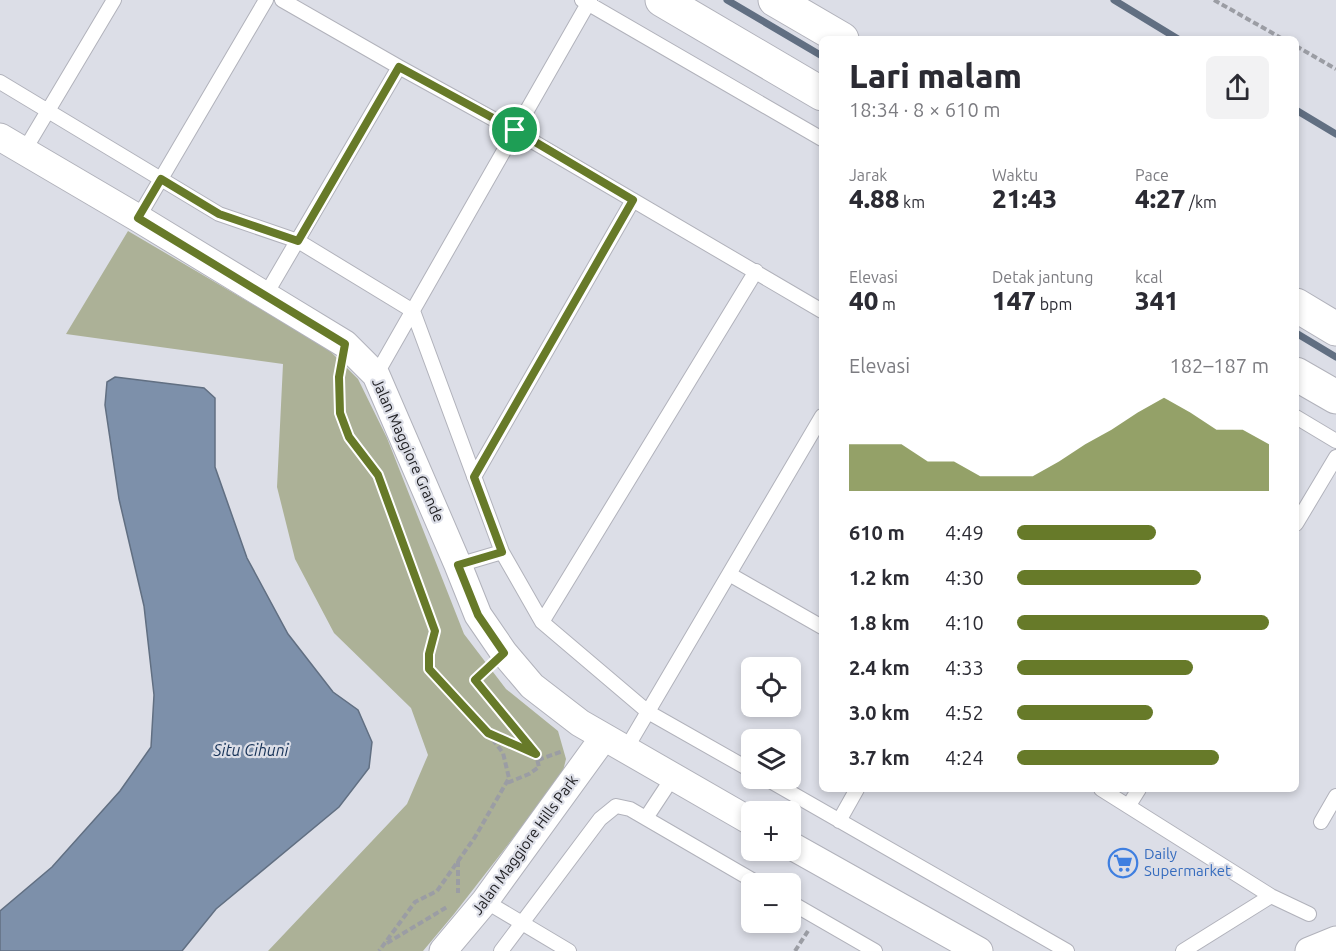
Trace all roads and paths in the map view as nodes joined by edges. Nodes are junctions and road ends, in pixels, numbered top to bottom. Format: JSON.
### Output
{"nodes":[{"id":1,"x":114,"y":0,"type":"edge"},
{"id":2,"x":266,"y":0,"type":"edge"},
{"id":3,"x":282,"y":0,"type":"edge"},
{"id":4,"x":662,"y":0,"type":"edge"},
{"id":5,"x":775,"y":0,"type":"edge"},
{"id":6,"x":1214,"y":0,"type":"edge"},
{"id":7,"x":587,"y":1,"type":"edge"},
{"id":8,"x":837,"y":36,"type":"edge"},
{"id":9,"x":1278,"y":36,"type":"edge"},
{"id":10,"x":1299,"y":48,"type":"edge"},
{"id":11,"x":399,"y":67,"type":"junction"},
{"id":12,"x":1336,"y":69,"type":"edge"},
{"id":13,"x":0,"y":82,"type":"edge"},
{"id":14,"x":819,"y":92,"type":"edge"},
{"id":15,"x":47,"y":110,"type":"junction"},
{"id":16,"x":515,"y":130,"type":"junction"},
{"id":17,"x":819,"y":137,"type":"edge"},
{"id":18,"x":6,"y":142,"type":"edge"},
{"id":19,"x":161,"y":179,"type":"junction"},
{"id":20,"x":633,"y":200,"type":"junction"},
{"id":21,"x":138,"y":218,"type":"junction"},
{"id":22,"x":298,"y":241,"type":"junction"},
{"id":23,"x":756,"y":272,"type":"junction"},
{"id":24,"x":265,"y":296,"type":"junction"},
{"id":25,"x":1299,"y":307,"type":"edge"},
{"id":26,"x":819,"y":308,"type":"edge"},
{"id":27,"x":413,"y":311,"type":"junction"},
{"id":28,"x":1336,"y":329,"type":"edge"},
{"id":29,"x":345,"y":344,"type":"junction"},
{"id":30,"x":376,"y":375,"type":"junction"},
{"id":31,"x":1299,"y":376,"type":"edge"},
{"id":32,"x":1336,"y":397,"type":"edge"},
{"id":33,"x":1299,"y":419,"type":"edge"},
{"id":34,"x":819,"y":421,"type":"edge"},
{"id":35,"x":1336,"y":441,"type":"edge"},
{"id":36,"x":1336,"y":457,"type":"edge"},
{"id":37,"x":474,"y":477,"type":"junction"},
{"id":38,"x":1299,"y":519,"type":"edge"},
{"id":39,"x":502,"y":552,"type":"junction"},
{"id":40,"x":458,"y":565,"type":"junction"},
{"id":41,"x":729,"y":574,"type":"junction"},
{"id":42,"x":542,"y":622,"type":"junction"},
{"id":43,"x":819,"y":625,"type":"edge"},
{"id":44,"x":504,"y":653,"type":"junction"},
{"id":45,"x":648,"y":712,"type":"junction"},
{"id":46,"x":488,"y":733,"type":"junction"},
{"id":47,"x":615,"y":743,"type":"junction"},
{"id":48,"x":536,"y":754,"type":"junction"},
{"id":49,"x":741,"y":765,"type":"edge"},
{"id":50,"x":673,"y":777,"type":"junction"},
{"id":51,"x":506,"y":783,"type":"junction"},
{"id":52,"x":784,"y":789,"type":"edge"},
{"id":53,"x":855,"y":792,"type":"edge"},
{"id":54,"x":1106,"y":792,"type":"edge"},
{"id":55,"x":1137,"y":792,"type":"edge"},
{"id":56,"x":1336,"y":796,"type":"edge"},
{"id":57,"x":1129,"y":805,"type":"junction"},
{"id":58,"x":741,"y":816,"type":"edge"},
{"id":59,"x":646,"y":818,"type":"junction"},
{"id":60,"x":838,"y":821,"type":"junction"},
{"id":61,"x":1321,"y":822,"type":"dead end"},
{"id":62,"x":801,"y":851,"type":"edge"},
{"id":63,"x":741,"y":873,"type":"edge"},
{"id":64,"x":1271,"y":896,"type":"junction"},
{"id":65,"x":485,"y":901,"type":"junction"},
{"id":66,"x":449,"y":906,"type":"dead end"},
{"id":67,"x":801,"y":908,"type":"edge"},
{"id":68,"x":1309,"y":914,"type":"dead end"},
{"id":69,"x":522,"y":923,"type":"junction"},
{"id":70,"x":1336,"y":940,"type":"edge"},
{"id":71,"x":381,"y":949,"type":"edge"},
{"id":72,"x":443,"y":951,"type":"edge"},
{"id":73,"x":501,"y":951,"type":"edge"},
{"id":74,"x":569,"y":951,"type":"edge"},
{"id":75,"x":876,"y":951,"type":"edge"},
{"id":76,"x":979,"y":951,"type":"edge"},
{"id":77,"x":1067,"y":951,"type":"edge"},
{"id":78,"x":1183,"y":951,"type":"edge"},
{"id":79,"x":1309,"y":951,"type":"edge"}],
"edges":[{"from":1,"to":15,"type":"lane"},
{"from":2,"to":19,"type":"lane"},
{"from":3,"to":11,"type":"lane"},
{"from":4,"to":14,"type":"main road"},
{"from":5,"to":8,"type":"main road"},
{"from":6,"to":9,"type":"path"},
{"from":7,"to":16,"type":"lane"},
{"from":7,"to":17,"type":"lane"},
{"from":10,"to":12,"type":"path"},
{"from":11,"to":16,"type":"lane"},
{"from":11,"to":22,"type":"lane"},
{"from":13,"to":15,"type":"lane"},
{"from":15,"to":18,"type":"lane"},
{"from":15,"to":19,"type":"lane"},
{"from":16,"to":20,"type":"lane"},
{"from":16,"to":27,"type":"lane"},
{"from":18,"to":21,"type":"street","name":"Jalan Maggiore Grande"},
{"from":19,"to":21,"type":"lane"},
{"from":19,"to":22,"type":"lane"},
{"from":20,"to":23,"type":"lane"},
{"from":20,"to":37,"type":"lane"},
{"from":21,"to":24,"type":"street","name":"Jalan Maggiore Grande"},
{"from":22,"to":24,"type":"lane"},
{"from":22,"to":27,"type":"lane"},
{"from":23,"to":26,"type":"lane"},
{"from":23,"to":42,"type":"lane"},
{"from":24,"to":29,"type":"street","name":"Jalan Maggiore Grande"},
{"from":25,"to":28,"type":"main road"},
{"from":27,"to":30,"type":"lane"},
{"from":27,"to":37,"type":"lane"},
{"from":29,"to":30,"type":"street","name":"Jalan Maggiore Grande"},
{"from":29,"to":46,"type":"path"},
{"from":30,"to":40,"type":"street","name":"Jalan Maggiore Grande"},
{"from":31,"to":32,"type":"main road"},
{"from":33,"to":35,"type":"lane"},
{"from":34,"to":41,"type":"lane"},
{"from":36,"to":38,"type":"lane"},
{"from":37,"to":39,"type":"lane"},
{"from":39,"to":40,"type":"lane"},
{"from":39,"to":42,"type":"lane"},
{"from":40,"to":44,"type":"street","name":"Jalan Maggiore Grande"},
{"from":41,"to":43,"type":"lane"},
{"from":41,"to":45,"type":"lane"},
{"from":42,"to":45,"type":"lane"},
{"from":44,"to":47,"type":"street","name":"Jalan Maggiore Grande"},
{"from":44,"to":48,"type":"path"},
{"from":45,"to":47,"type":"lane"},
{"from":45,"to":49,"type":"lane"},
{"from":46,"to":48,"type":"path"},
{"from":46,"to":51,"type":"path"},
{"from":47,"to":50,"type":"street","name":"Jalan Maggiore Grande"},
{"from":47,"to":65,"type":"street","name":"Jalan Maggiore Hills Park"},
{"from":48,"to":51,"type":"path"},
{"from":50,"to":58,"type":"street","name":"Jalan Maggiore Grande"},
{"from":50,"to":59,"type":"lane"},
{"from":51,"to":71,"type":"path"},
{"from":52,"to":60,"type":"lane"},
{"from":53,"to":60,"type":"lane"},
{"from":54,"to":57,"type":"lane"},
{"from":55,"to":57,"type":"lane"},
{"from":56,"to":61,"type":"lane"},
{"from":57,"to":64,"type":"lane"},
{"from":59,"to":63,"type":"lane"},
{"from":59,"to":69,"type":"lane"},
{"from":60,"to":77,"type":"lane"},
{"from":62,"to":76,"type":"street"},
{"from":64,"to":68,"type":"lane"},
{"from":64,"to":78,"type":"lane"},
{"from":65,"to":69,"type":"lane"},
{"from":65,"to":72,"type":"street","name":"Jalan Maggiore Hills Park"},
{"from":66,"to":71,"type":"path"},
{"from":67,"to":75,"type":"lane"},
{"from":69,"to":73,"type":"lane"},
{"from":69,"to":74,"type":"lane"},
{"from":70,"to":79,"type":"street"}]}
